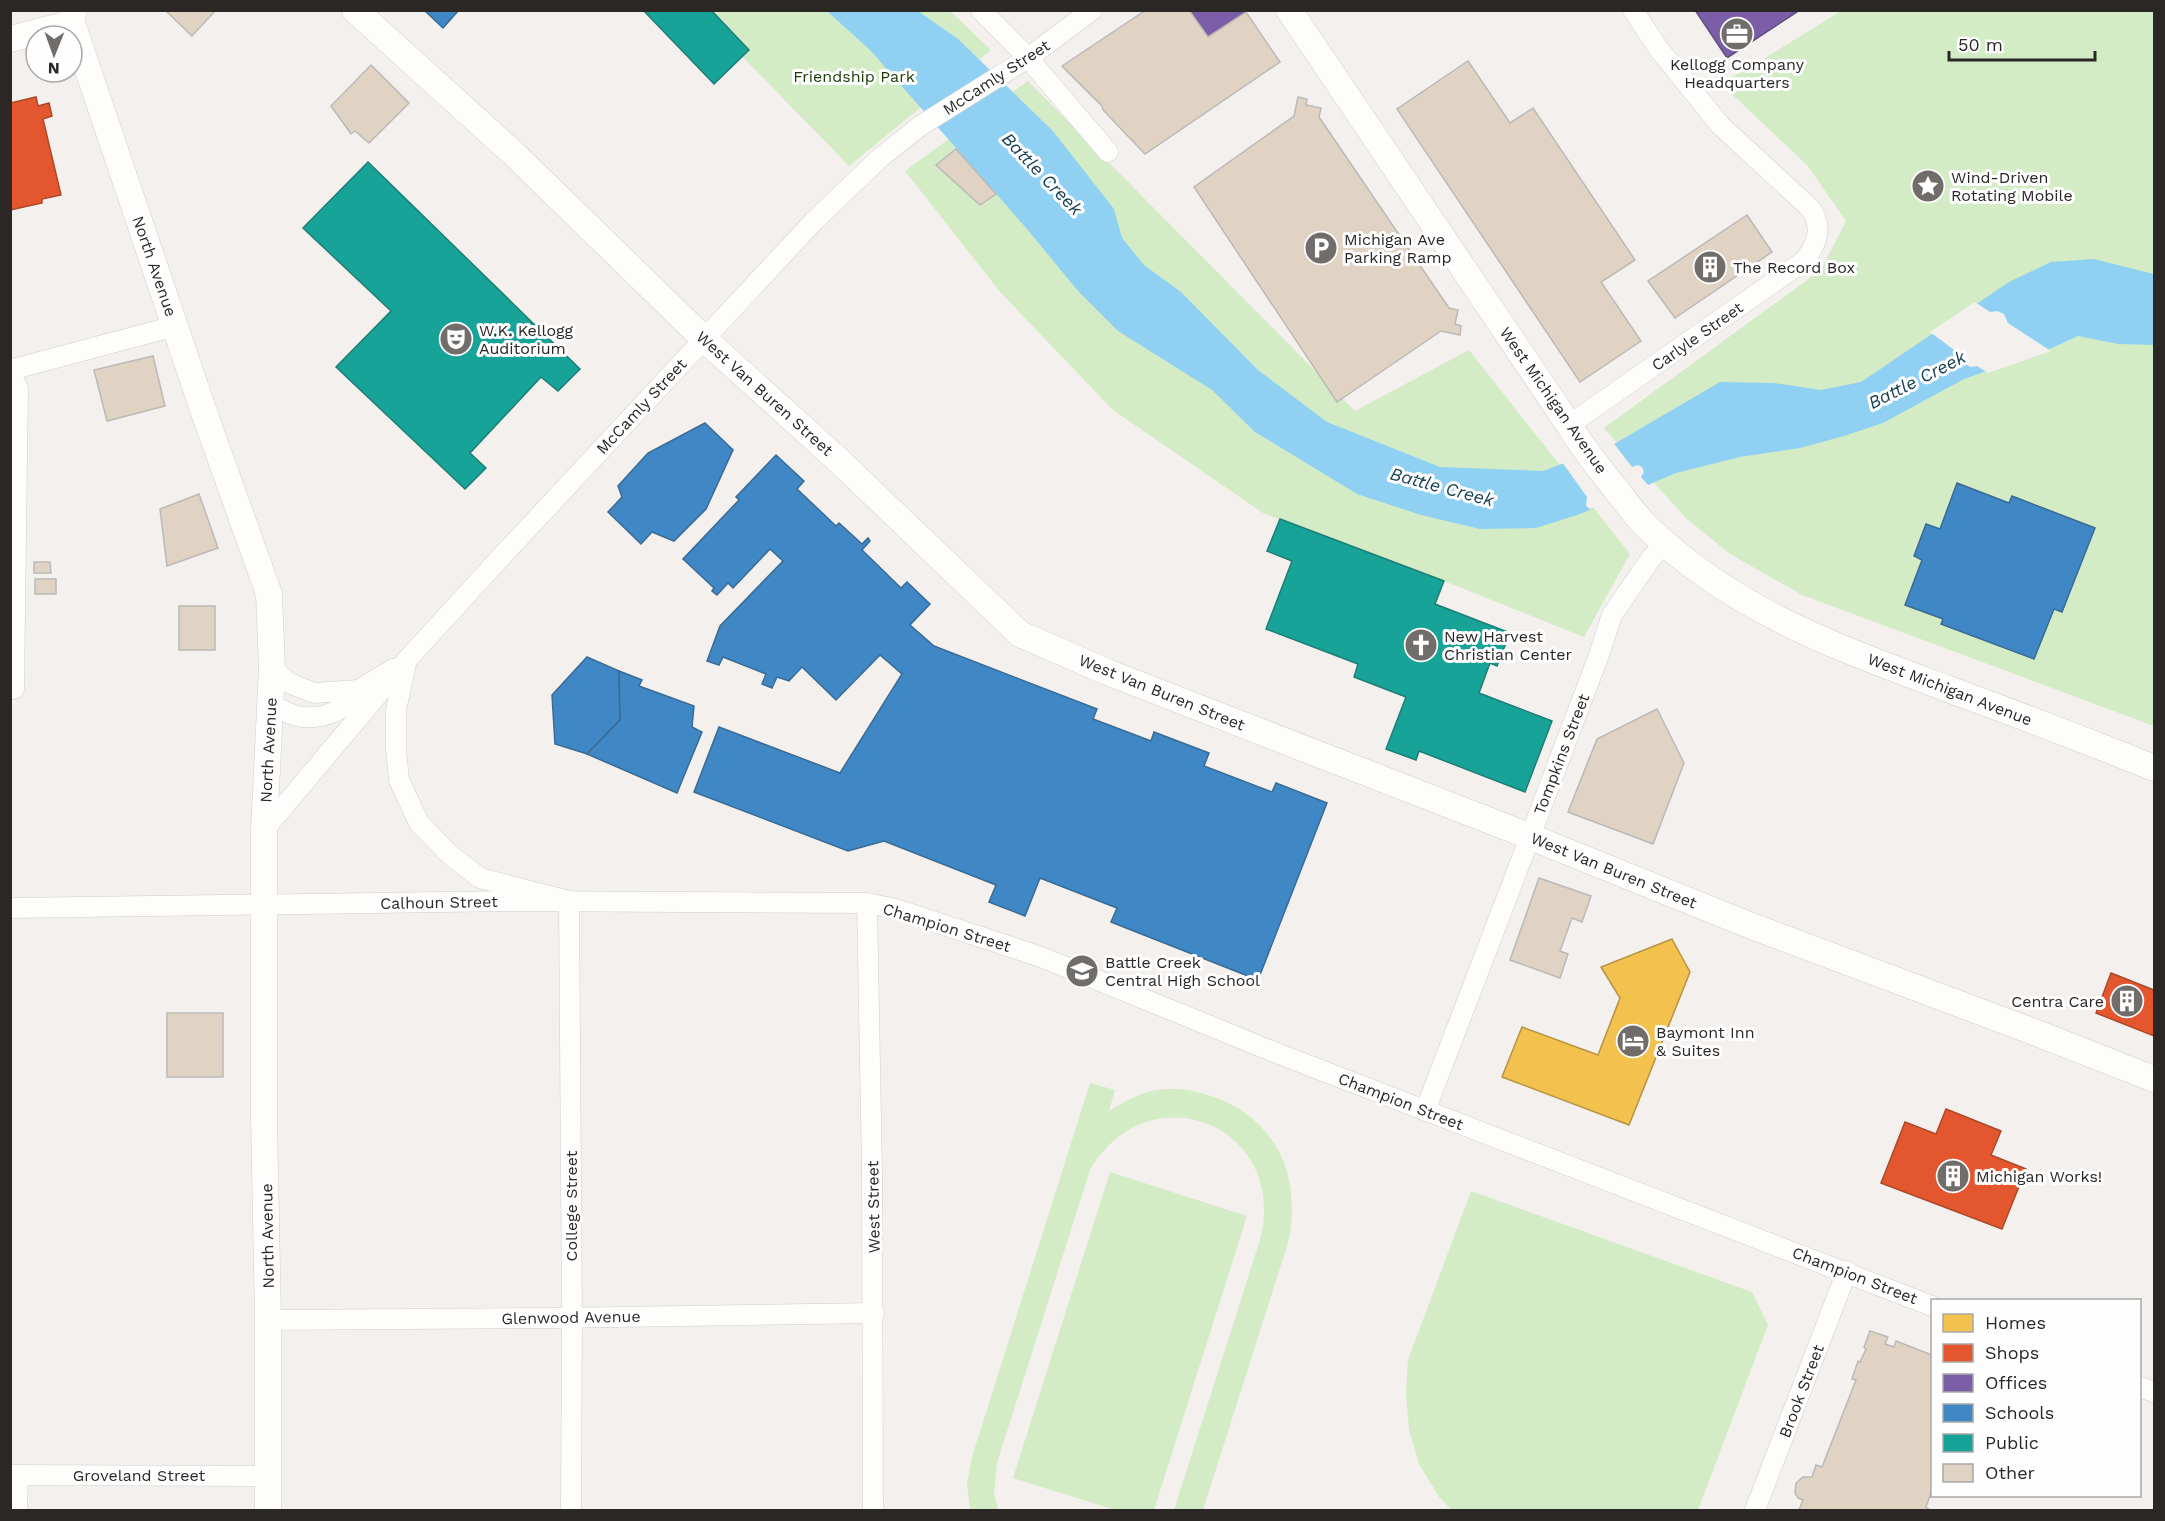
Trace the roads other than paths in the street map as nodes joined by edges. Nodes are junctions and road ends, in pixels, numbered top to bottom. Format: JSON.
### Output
{"nodes":[{"id":1,"x":355,"y":10,"type":"edge"},
{"id":2,"x":981,"y":10,"type":"edge"},
{"id":3,"x":1092,"y":10,"type":"edge"},
{"id":4,"x":1289,"y":10,"type":"edge"},
{"id":5,"x":1633,"y":10,"type":"edge"},
{"id":6,"x":72,"y":17,"type":"edge"},
{"id":7,"x":10,"y":39,"type":"edge"},
{"id":8,"x":1028,"y":58,"type":"junction"},
{"id":9,"x":1108,"y":152,"type":"dead end"},
{"id":10,"x":176,"y":326,"type":"junction"},
{"id":11,"x":704,"y":339,"type":"junction"},
{"id":12,"x":10,"y":371,"type":"edge"},
{"id":13,"x":1575,"y":435,"type":"junction"},
{"id":14,"x":1666,"y":543,"type":"junction"},
{"id":15,"x":406,"y":662,"type":"junction"},
{"id":16,"x":272,"y":668,"type":"junction"},
{"id":17,"x":10,"y":689,"type":"edge"},
{"id":18,"x":358,"y":690,"type":"junction"},
{"id":19,"x":270,"y":705,"type":"junction"},
{"id":20,"x":2154,"y":768,"type":"edge"},
{"id":21,"x":264,"y":830,"type":"junction"},
{"id":22,"x":1530,"y":837,"type":"junction"},
{"id":23,"x":569,"y":901,"type":"junction"},
{"id":24,"x":264,"y":903,"type":"junction"},
{"id":25,"x":867,"y":903,"type":"junction"},
{"id":26,"x":10,"y":908,"type":"edge"},
{"id":27,"x":2154,"y":1079,"type":"edge"},
{"id":28,"x":1425,"y":1111,"type":"junction"},
{"id":29,"x":1847,"y":1272,"type":"junction"},
{"id":30,"x":1931,"y":1306,"type":"edge"},
{"id":31,"x":873,"y":1312,"type":"junction"},
{"id":32,"x":572,"y":1318,"type":"junction"},
{"id":33,"x":268,"y":1320,"type":"junction"},
{"id":34,"x":14,"y":1475,"type":"edge"},
{"id":35,"x":268,"y":1476,"type":"junction"},
{"id":36,"x":17,"y":1510,"type":"edge"},
{"id":37,"x":268,"y":1510,"type":"edge"},
{"id":38,"x":571,"y":1510,"type":"edge"},
{"id":39,"x":873,"y":1510,"type":"edge"},
{"id":40,"x":1755,"y":1510,"type":"edge"}],
"edges":[{"from":1,"to":11,"type":"street","name":"West Van Buren Street"},
{"from":2,"to":8,"type":"street"},
{"from":3,"to":8,"type":"street","name":"McCamly Street"},
{"from":4,"to":13,"type":"street","name":"West Michigan Avenue"},
{"from":5,"to":13,"type":"street","name":"Carlyle Street"},
{"from":6,"to":7,"type":"street"},
{"from":6,"to":10,"type":"street","name":"North Avenue"},
{"from":8,"to":9,"type":"street"},
{"from":8,"to":11,"type":"street","name":"McCamly Street"},
{"from":10,"to":12,"type":"street"},
{"from":10,"to":16,"type":"street","name":"North Avenue"},
{"from":11,"to":15,"type":"street","name":"McCamly Street"},
{"from":11,"to":22,"type":"street","name":"West Van Buren Street"},
{"from":12,"to":17,"type":"street"},
{"from":13,"to":14,"type":"street","name":"West Michigan Avenue"},
{"from":14,"to":20,"type":"street","name":"West Michigan Avenue"},
{"from":14,"to":22,"type":"street","name":"Tompkins Street"},
{"from":15,"to":18,"type":"street"},
{"from":15,"to":21,"type":"street","name":"McCamly Street"},
{"from":15,"to":23,"type":"street"},
{"from":16,"to":18,"type":"street"},
{"from":16,"to":19,"type":"street","name":"North Avenue"},
{"from":18,"to":19,"type":"street"},
{"from":19,"to":21,"type":"street","name":"North Avenue"},
{"from":21,"to":24,"type":"street","name":"North Avenue"},
{"from":22,"to":27,"type":"street","name":"West Van Buren Street"},
{"from":22,"to":28,"type":"street","name":"Tompkins Street"},
{"from":23,"to":24,"type":"street","name":"Calhoun Street"},
{"from":23,"to":25,"type":"street","name":"Calhoun Street"},
{"from":23,"to":32,"type":"street","name":"College Street"},
{"from":24,"to":26,"type":"street","name":"Calhoun Street"},
{"from":24,"to":33,"type":"street","name":"North Avenue"},
{"from":25,"to":28,"type":"street","name":"Champion Street"},
{"from":25,"to":31,"type":"street","name":"West Street"},
{"from":28,"to":29,"type":"street","name":"Champion Street"},
{"from":29,"to":30,"type":"street","name":"Champion Street"},
{"from":29,"to":40,"type":"street","name":"Brook Street"},
{"from":31,"to":32,"type":"street","name":"Glenwood Avenue"},
{"from":31,"to":39,"type":"street","name":"West Street"},
{"from":32,"to":33,"type":"street","name":"Glenwood Avenue"},
{"from":32,"to":38,"type":"street","name":"College Street"},
{"from":33,"to":35,"type":"street","name":"North Avenue"},
{"from":34,"to":35,"type":"street","name":"Groveland Street"},
{"from":34,"to":36,"type":"street"},
{"from":35,"to":37,"type":"street","name":"North Avenue"}]}
